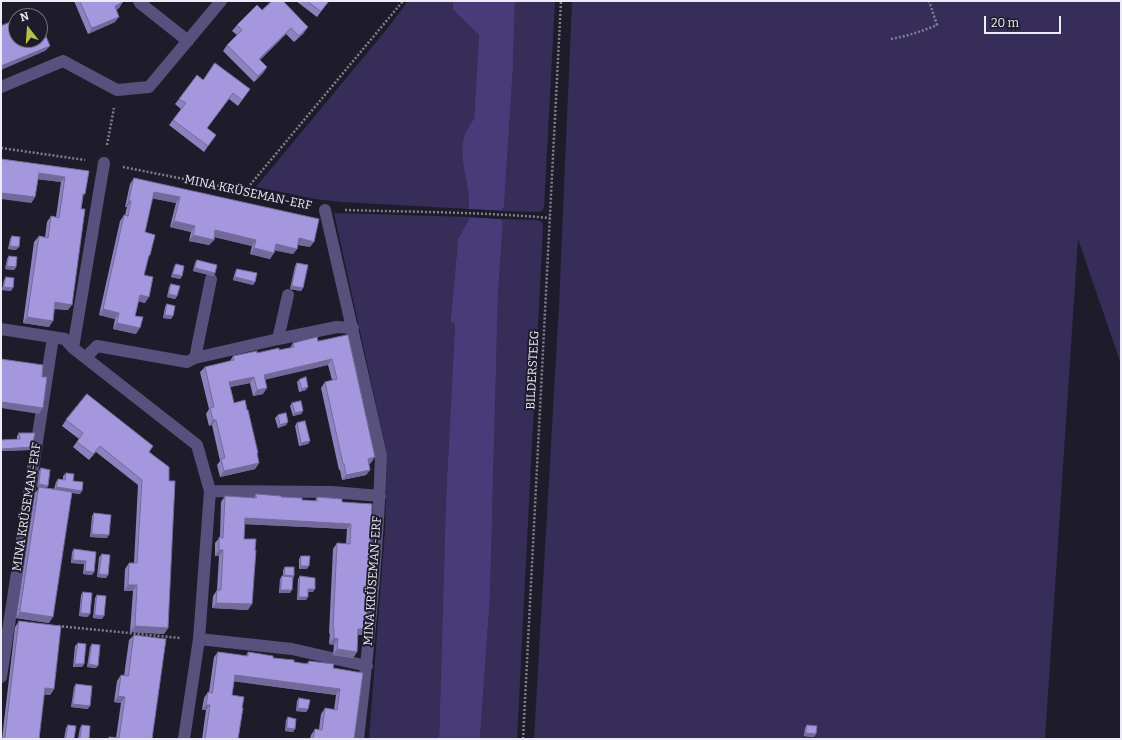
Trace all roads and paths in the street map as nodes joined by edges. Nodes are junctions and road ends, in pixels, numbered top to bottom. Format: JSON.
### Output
{"nodes":[{"id":1,"x":139,"y":1,"type":"edge"},
{"id":2,"x":221,"y":1,"type":"edge"},
{"id":3,"x":403,"y":1,"type":"edge"},
{"id":4,"x":561,"y":1,"type":"edge"},
{"id":5,"x":929,"y":1,"type":"edge"},
{"id":6,"x":892,"y":39,"type":"dead end"},
{"id":7,"x":188,"y":41,"type":"junction"},
{"id":8,"x":1,"y":87,"type":"edge"},
{"id":9,"x":117,"y":90,"type":"junction"},
{"id":10,"x":1,"y":148,"type":"edge"},
{"id":11,"x":104,"y":163,"type":"junction"},
{"id":12,"x":245,"y":191,"type":"junction"},
{"id":13,"x":325,"y":210,"type":"junction"},
{"id":14,"x":550,"y":218,"type":"junction"},
{"id":15,"x":211,"y":279,"type":"edge"},
{"id":16,"x":288,"y":295,"type":"dead end"},
{"id":17,"x":353,"y":328,"type":"junction"},
{"id":18,"x":1,"y":329,"type":"edge"},
{"id":19,"x":53,"y":337,"type":"junction"},
{"id":20,"x":278,"y":339,"type":"junction"},
{"id":21,"x":73,"y":348,"type":"junction"},
{"id":22,"x":86,"y":357,"type":"junction"},
{"id":23,"x":195,"y":358,"type":"junction"},
{"id":24,"x":210,"y":491,"type":"junction"},
{"id":25,"x":380,"y":496,"type":"junction"},
{"id":26,"x":57,"y":626,"type":"edge"},
{"id":27,"x":199,"y":639,"type":"junction"},
{"id":28,"x":367,"y":666,"type":"junction"},
{"id":29,"x":1,"y":677,"type":"edge"},
{"id":30,"x":184,"y":739,"type":"edge"},
{"id":31,"x":358,"y":739,"type":"edge"},
{"id":32,"x":523,"y":739,"type":"edge"}],
"edges":[{"from":1,"to":7,"type":"street"},
{"from":2,"to":7,"type":"street"},
{"from":3,"to":12,"type":"path"},
{"from":4,"to":14,"type":"path","name":"BILDERSTEEG"},
{"from":5,"to":6,"type":"path"},
{"from":7,"to":9,"type":"street"},
{"from":8,"to":9,"type":"street"},
{"from":9,"to":11,"type":"path"},
{"from":10,"to":11,"type":"path","name":"MINA KRÜSEMAN-ERF"},
{"from":11,"to":12,"type":"path","name":"MINA KRÜSEMAN-ERF"},
{"from":11,"to":21,"type":"street"},
{"from":12,"to":13,"type":"path","name":"MINA KRÜSEMAN-ERF"},
{"from":13,"to":14,"type":"path"},
{"from":13,"to":17,"type":"street","name":"MINA KRÜSEMAN-ERF"},
{"from":14,"to":32,"type":"path","name":"BILDERSTEEG"},
{"from":15,"to":23,"type":"street"},
{"from":16,"to":20,"type":"street"},
{"from":17,"to":20,"type":"street"},
{"from":17,"to":25,"type":"street","name":"MINA KRÜSEMAN-ERF"},
{"from":18,"to":19,"type":"street"},
{"from":19,"to":21,"type":"street"},
{"from":19,"to":29,"type":"street","name":"MINA KRÜSEMAN-ERF"},
{"from":20,"to":23,"type":"street"},
{"from":21,"to":22,"type":"street"},
{"from":22,"to":23,"type":"street"},
{"from":22,"to":24,"type":"street"},
{"from":24,"to":25,"type":"street"},
{"from":24,"to":27,"type":"street"},
{"from":25,"to":28,"type":"street","name":"MINA KRÜSEMAN-ERF"},
{"from":26,"to":27,"type":"path"},
{"from":27,"to":28,"type":"street"},
{"from":27,"to":30,"type":"street"},
{"from":28,"to":31,"type":"street","name":"MINA KRÜSEMAN-ERF"}]}
